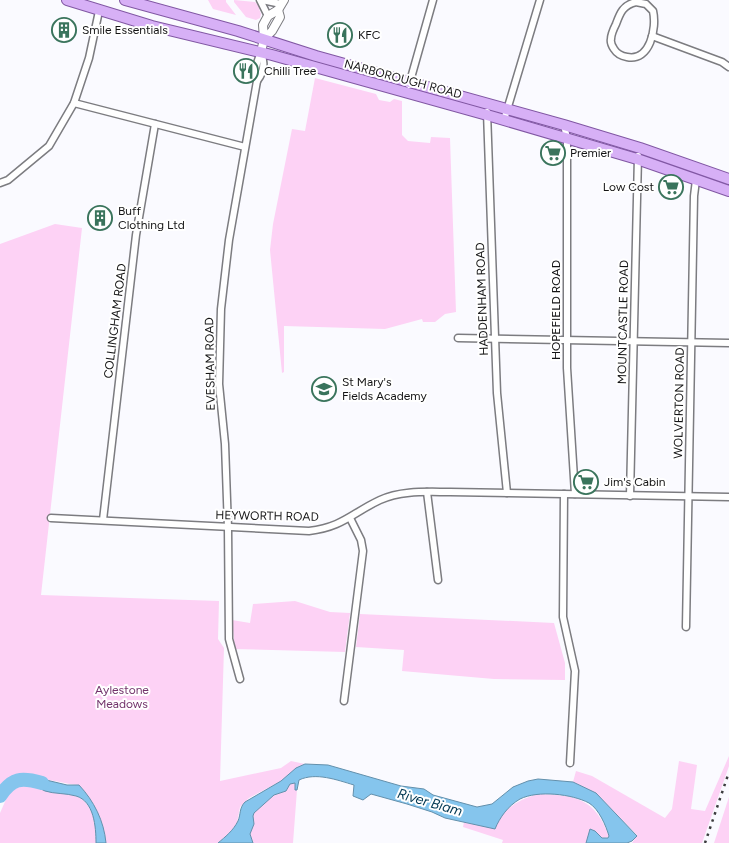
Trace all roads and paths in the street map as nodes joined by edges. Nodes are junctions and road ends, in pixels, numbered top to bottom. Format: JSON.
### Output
{"nodes":[{"id":1,"x":67,"y":0,"type":"edge"},
{"id":2,"x":125,"y":0,"type":"edge"},
{"id":3,"x":261,"y":0,"type":"edge"},
{"id":4,"x":433,"y":0,"type":"edge"},
{"id":5,"x":540,"y":0,"type":"edge"},
{"id":6,"x":281,"y":5,"type":"edge"},
{"id":7,"x":99,"y":10,"type":"junction"},
{"id":8,"x":268,"y":16,"type":"junction"},
{"id":9,"x":652,"y":36,"type":"junction"},
{"id":10,"x":264,"y":39,"type":"junction"},
{"id":11,"x":260,"y":52,"type":"junction"},
{"id":12,"x":729,"y":67,"type":"edge"},
{"id":13,"x":409,"y":83,"type":"junction"},
{"id":14,"x":406,"y":93,"type":"junction"},
{"id":15,"x":74,"y":103,"type":"junction"},
{"id":16,"x":488,"y":109,"type":"junction"},
{"id":17,"x":505,"y":114,"type":"junction"},
{"id":18,"x":155,"y":124,"type":"junction"},
{"id":19,"x":564,"y":125,"type":"junction"},
{"id":20,"x":567,"y":138,"type":"junction"},
{"id":21,"x":245,"y":147,"type":"junction"},
{"id":22,"x":640,"y":148,"type":"junction"},
{"id":23,"x":637,"y":159,"type":"junction"},
{"id":24,"x":729,"y":179,"type":"edge"},
{"id":25,"x":696,"y":180,"type":"junction"},
{"id":26,"x":0,"y":183,"type":"edge"},
{"id":27,"x":729,"y":191,"type":"edge"},
{"id":28,"x":458,"y":338,"type":"dead end"},
{"id":29,"x":494,"y":338,"type":"junction"},
{"id":30,"x":567,"y":340,"type":"junction"},
{"id":31,"x":633,"y":341,"type":"junction"},
{"id":32,"x":692,"y":342,"type":"junction"},
{"id":33,"x":729,"y":343,"type":"edge"},
{"id":34,"x":427,"y":492,"type":"junction"},
{"id":35,"x":507,"y":493,"type":"junction"},
{"id":36,"x":564,"y":494,"type":"junction"},
{"id":37,"x":575,"y":494,"type":"junction"},
{"id":38,"x":630,"y":496,"type":"junction"},
{"id":39,"x":689,"y":496,"type":"junction"},
{"id":40,"x":729,"y":497,"type":"edge"},
{"id":41,"x":51,"y":518,"type":"dead end"},
{"id":42,"x":350,"y":518,"type":"junction"},
{"id":43,"x":103,"y":520,"type":"junction"},
{"id":44,"x":228,"y":528,"type":"junction"},
{"id":45,"x":438,"y":580,"type":"dead end"},
{"id":46,"x":686,"y":627,"type":"dead end"},
{"id":47,"x":240,"y":679,"type":"dead end"},
{"id":48,"x":344,"y":700,"type":"dead end"},
{"id":49,"x":570,"y":763,"type":"dead end"}],
"edges":[{"from":1,"to":7,"type":"main road","name":"NARBOROUGH ROAD"},
{"from":2,"to":10,"type":"main road","name":"NARBOROUGH ROAD"},
{"from":3,"to":6,"type":"street"},
{"from":3,"to":8,"type":"street"},
{"from":4,"to":13,"type":"street"},
{"from":5,"to":17,"type":"street"},
{"from":6,"to":8,"type":"street"},
{"from":6,"to":10,"type":"street"},
{"from":7,"to":11,"type":"main road","name":"NARBOROUGH ROAD"},
{"from":7,"to":15,"type":"street"},
{"from":8,"to":10,"type":"street"},
{"from":9,"to":9,"type":"street"},
{"from":9,"to":12,"type":"street"},
{"from":10,"to":11,"type":"street"},
{"from":10,"to":13,"type":"main road","name":"NARBOROUGH ROAD"},
{"from":11,"to":14,"type":"main road","name":"NARBOROUGH ROAD"},
{"from":11,"to":21,"type":"street","name":"EVESHAM ROAD"},
{"from":13,"to":14,"type":"street"},
{"from":13,"to":16,"type":"main road","name":"NARBOROUGH ROAD"},
{"from":14,"to":16,"type":"main road","name":"NARBOROUGH ROAD"},
{"from":15,"to":18,"type":"street"},
{"from":15,"to":26,"type":"street"},
{"from":16,"to":17,"type":"main road","name":"NARBOROUGH ROAD"},
{"from":16,"to":29,"type":"street","name":"HADDENHAM ROAD"},
{"from":17,"to":19,"type":"main road","name":"NARBOROUGH ROAD"},
{"from":17,"to":20,"type":"main road","name":"NARBOROUGH ROAD"},
{"from":18,"to":21,"type":"street"},
{"from":18,"to":43,"type":"street","name":"COLLINGHAM ROAD"},
{"from":19,"to":20,"type":"street","name":"HOPEFIELD ROAD"},
{"from":19,"to":22,"type":"main road","name":"NARBOROUGH ROAD"},
{"from":20,"to":23,"type":"main road","name":"NARBOROUGH ROAD"},
{"from":20,"to":30,"type":"street","name":"HOPEFIELD ROAD"},
{"from":21,"to":44,"type":"street","name":"EVESHAM ROAD"},
{"from":22,"to":23,"type":"street","name":"MOUNTCASTLE ROAD"},
{"from":22,"to":24,"type":"main road","name":"NARBOROUGH ROAD"},
{"from":23,"to":25,"type":"main road","name":"NARBOROUGH ROAD"},
{"from":23,"to":31,"type":"street","name":"MOUNTCASTLE ROAD"},
{"from":25,"to":27,"type":"main road","name":"NARBOROUGH ROAD"},
{"from":25,"to":32,"type":"street","name":"WOLVERTON ROAD"},
{"from":28,"to":29,"type":"street"},
{"from":29,"to":30,"type":"street"},
{"from":29,"to":35,"type":"street","name":"HADDENHAM ROAD"},
{"from":30,"to":31,"type":"street"},
{"from":30,"to":37,"type":"street","name":"HOPEFIELD ROAD"},
{"from":31,"to":32,"type":"street"},
{"from":31,"to":38,"type":"street","name":"MOUNTCASTLE ROAD"},
{"from":32,"to":33,"type":"street"},
{"from":32,"to":39,"type":"street","name":"WOLVERTON ROAD"},
{"from":34,"to":35,"type":"street","name":"HEYWORTH ROAD"},
{"from":34,"to":42,"type":"street","name":"HEYWORTH ROAD"},
{"from":34,"to":45,"type":"street"},
{"from":35,"to":36,"type":"street","name":"HEYWORTH ROAD"},
{"from":36,"to":37,"type":"street","name":"HEYWORTH ROAD"},
{"from":36,"to":49,"type":"street"},
{"from":37,"to":38,"type":"street","name":"HEYWORTH ROAD"},
{"from":38,"to":39,"type":"street","name":"HEYWORTH ROAD"},
{"from":39,"to":40,"type":"street","name":"HEYWORTH ROAD"},
{"from":39,"to":46,"type":"street","name":"WOLVERTON ROAD"},
{"from":41,"to":43,"type":"street","name":"HEYWORTH ROAD"},
{"from":42,"to":44,"type":"street","name":"HEYWORTH ROAD"},
{"from":42,"to":48,"type":"street"},
{"from":43,"to":44,"type":"street","name":"HEYWORTH ROAD"},
{"from":44,"to":47,"type":"street","name":"EVESHAM ROAD"}]}
